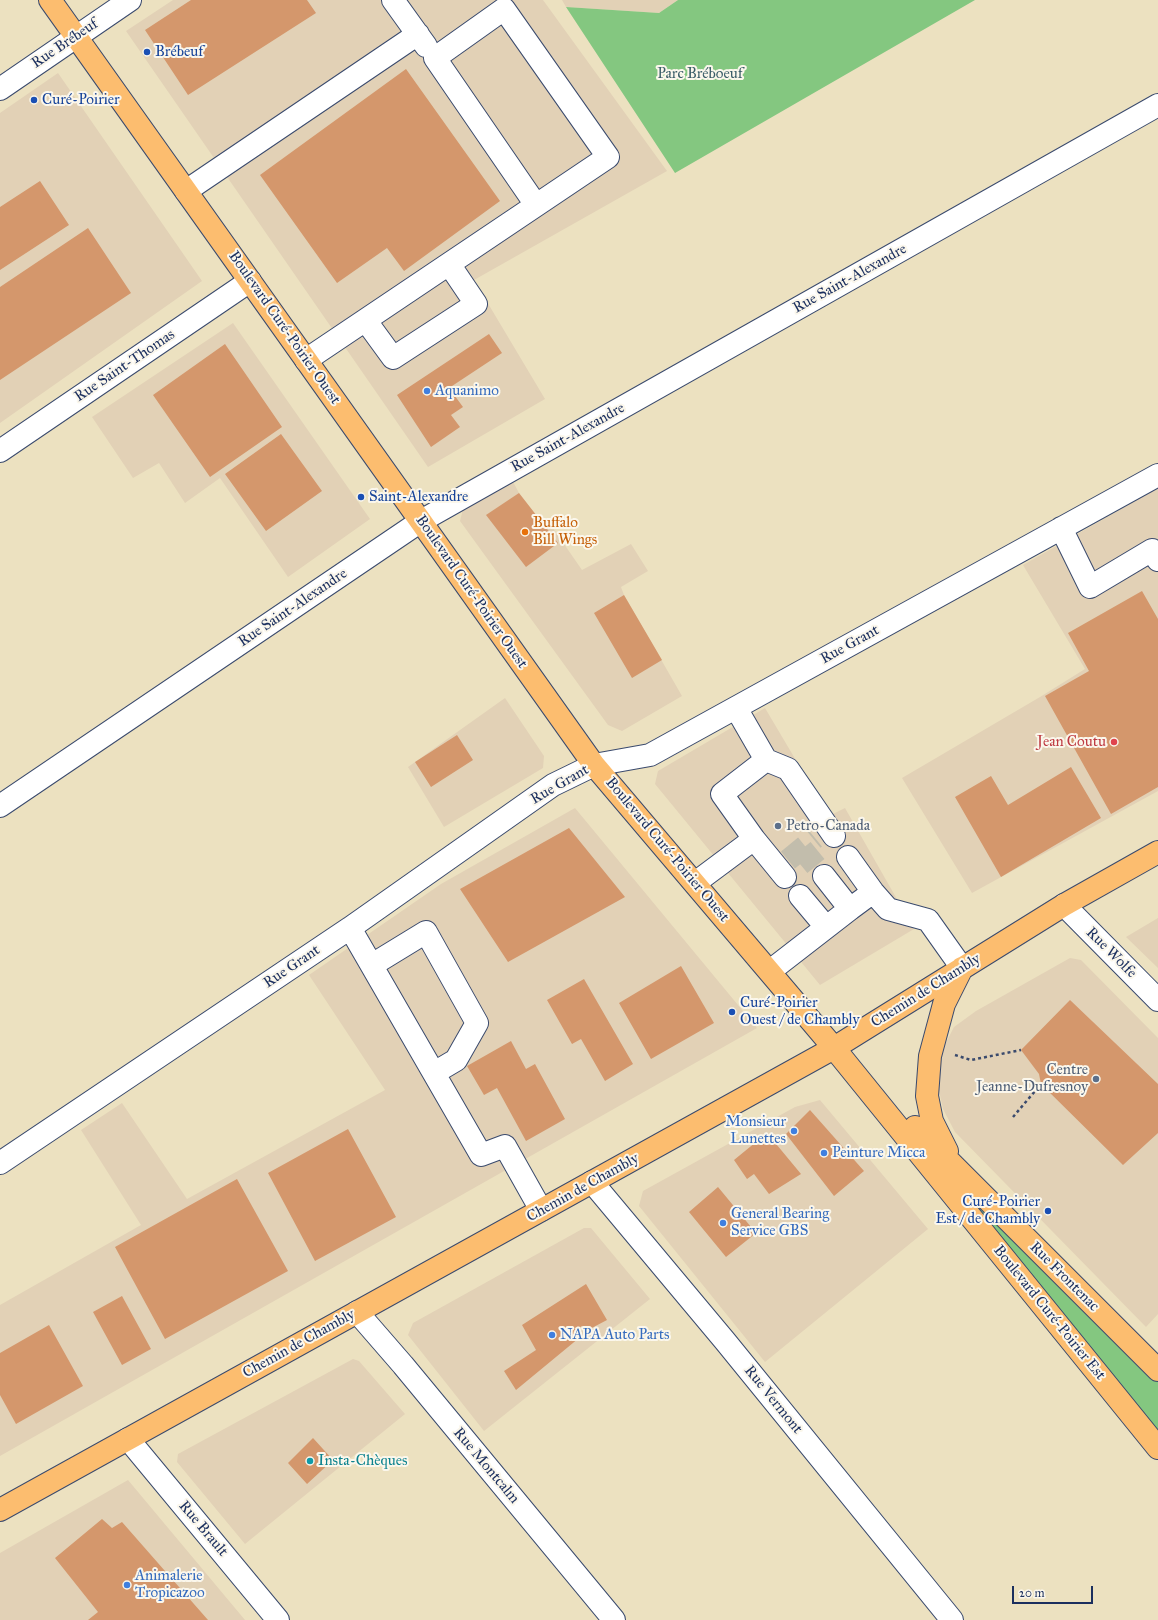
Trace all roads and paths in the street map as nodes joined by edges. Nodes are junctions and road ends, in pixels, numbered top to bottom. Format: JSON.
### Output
{"nodes":[{"id":1,"x":50,"y":0,"type":"edge"},
{"id":2,"x":130,"y":0,"type":"edge"},
{"id":3,"x":393,"y":0,"type":"edge"},
{"id":4,"x":418,"y":34,"type":"junction"},
{"id":5,"x":76,"y":37,"type":"junction"},
{"id":6,"x":435,"y":58,"type":"junction"},
{"id":7,"x":0,"y":89,"type":"edge"},
{"id":8,"x":1158,"y":105,"type":"edge"},
{"id":9,"x":186,"y":191,"type":"junction"},
{"id":10,"x":536,"y":206,"type":"junction"},
{"id":11,"x":449,"y":264,"type":"junction"},
{"id":12,"x":250,"y":281,"type":"junction"},
{"id":13,"x":366,"y":321,"type":"junction"},
{"id":14,"x":306,"y":360,"type":"junction"},
{"id":15,"x":0,"y":452,"type":"edge"},
{"id":16,"x":1158,"y":475,"type":"edge"},
{"id":17,"x":421,"y":521,"type":"junction"},
{"id":18,"x":1061,"y":528,"type":"junction"},
{"id":19,"x":1156,"y":552,"type":"edge"},
{"id":20,"x":736,"y":708,"type":"junction"},
{"id":21,"x":766,"y":760,"type":"junction"},
{"id":22,"x":594,"y":765,"type":"junction"},
{"id":23,"x":0,"y":806,"type":"edge"},
{"id":24,"x":826,"y":834,"type":"dead end"},
{"id":25,"x":754,"y":840,"type":"junction"},
{"id":26,"x":1158,"y":852,"type":"edge"},
{"id":27,"x":848,"y":857,"type":"dead end"},
{"id":28,"x":784,"y":869,"type":"dead end"},
{"id":29,"x":824,"y":876,"type":"tunnel mouth"},
{"id":30,"x":695,"y":883,"type":"junction"},
{"id":31,"x":874,"y":892,"type":"junction"},
{"id":32,"x":800,"y":896,"type":"dead end"},
{"id":33,"x":1064,"y":905,"type":"junction"},
{"id":34,"x":850,"y":909,"type":"junction"},
{"id":35,"x":826,"y":927,"type":"junction"},
{"id":36,"x":350,"y":928,"type":"junction"},
{"id":37,"x":372,"y":965,"type":"junction"},
{"id":38,"x":962,"y":968,"type":"junction"},
{"id":39,"x":770,"y":971,"type":"junction"},
{"id":40,"x":1158,"y":1000,"type":"edge"},
{"id":41,"x":834,"y":1048,"type":"junction"},
{"id":42,"x":931,"y":1048,"type":"junction"},
{"id":43,"x":1021,"y":1050,"type":"dead end"},
{"id":44,"x":434,"y":1073,"type":"junction"},
{"id":45,"x":1041,"y":1084,"type":"dead end"},
{"id":46,"x":1014,"y":1117,"type":"dead end"},
{"id":47,"x":0,"y":1163,"type":"edge"},
{"id":48,"x":954,"y":1167,"type":"junction"},
{"id":49,"x":592,"y":1182,"type":"junction"},
{"id":50,"x":541,"y":1210,"type":"junction"},
{"id":51,"x":357,"y":1312,"type":"junction"},
{"id":52,"x":1158,"y":1370,"type":"edge"},
{"id":53,"x":128,"y":1439,"type":"junction"},
{"id":54,"x":1158,"y":1448,"type":"edge"},
{"id":55,"x":0,"y":1510,"type":"edge"},
{"id":56,"x":278,"y":1620,"type":"edge"},
{"id":57,"x":614,"y":1620,"type":"edge"},
{"id":58,"x":952,"y":1620,"type":"edge"}],
"edges":[{"from":1,"to":5,"type":"main road","name":"Boulevard Curé-Poirier Ouest"},
{"from":2,"to":5,"type":"street","name":"Rue Brébeuf"},
{"from":3,"to":4,"type":"street"},
{"from":4,"to":6,"type":"street"},
{"from":4,"to":9,"type":"street"},
{"from":5,"to":7,"type":"street","name":"Rue Brébeuf"},
{"from":5,"to":9,"type":"main road","name":"Boulevard Curé-Poirier Ouest"},
{"from":6,"to":10,"type":"street"},
{"from":6,"to":10,"type":"street"},
{"from":8,"to":17,"type":"street","name":"Rue Saint-Alexandre"},
{"from":9,"to":12,"type":"main road","name":"Boulevard Curé-Poirier Ouest"},
{"from":10,"to":11,"type":"street"},
{"from":11,"to":13,"type":"street"},
{"from":11,"to":13,"type":"street"},
{"from":12,"to":14,"type":"main road","name":"Boulevard Curé-Poirier Ouest"},
{"from":12,"to":15,"type":"street","name":"Rue Saint-Thomas"},
{"from":13,"to":14,"type":"street"},
{"from":14,"to":17,"type":"main road","name":"Boulevard Curé-Poirier Ouest"},
{"from":16,"to":18,"type":"street","name":"Rue Grant"},
{"from":17,"to":22,"type":"main road","name":"Boulevard Curé-Poirier Ouest"},
{"from":17,"to":23,"type":"street","name":"Rue Saint-Alexandre"},
{"from":18,"to":19,"type":"street"},
{"from":18,"to":20,"type":"street","name":"Rue Grant"},
{"from":20,"to":21,"type":"street"},
{"from":20,"to":22,"type":"street","name":"Rue Grant"},
{"from":21,"to":24,"type":"street"},
{"from":21,"to":25,"type":"street"},
{"from":22,"to":30,"type":"main road","name":"Boulevard Curé-Poirier Ouest"},
{"from":22,"to":36,"type":"street","name":"Rue Grant"},
{"from":25,"to":28,"type":"street"},
{"from":25,"to":30,"type":"street"},
{"from":26,"to":33,"type":"main road","name":"Chemin de Chambly"},
{"from":27,"to":31,"type":"street"},
{"from":29,"to":34,"type":"street"},
{"from":30,"to":39,"type":"main road","name":"Boulevard Curé-Poirier Ouest"},
{"from":31,"to":34,"type":"street"},
{"from":31,"to":38,"type":"street"},
{"from":32,"to":35,"type":"street"},
{"from":33,"to":38,"type":"main road","name":"Chemin de Chambly"},
{"from":33,"to":40,"type":"street","name":"Rue Wolfe"},
{"from":34,"to":35,"type":"street"},
{"from":35,"to":39,"type":"street"},
{"from":36,"to":37,"type":"street"},
{"from":36,"to":47,"type":"street","name":"Rue Grant"},
{"from":37,"to":44,"type":"street"},
{"from":37,"to":44,"type":"street"},
{"from":38,"to":41,"type":"main road","name":"Chemin de Chambly"},
{"from":38,"to":42,"type":"main road"},
{"from":39,"to":41,"type":"main road","name":"Boulevard Curé-Poirier Ouest"},
{"from":41,"to":48,"type":"main road","name":"Rue Frontenac"},
{"from":41,"to":49,"type":"main road","name":"Chemin de Chambly"},
{"from":41,"to":54,"type":"main road","name":"Boulevard Curé-Poirier Est"},
{"from":42,"to":43,"type":"path"},
{"from":42,"to":48,"type":"main road"},
{"from":44,"to":50,"type":"street"},
{"from":45,"to":46,"type":"path"},
{"from":48,"to":52,"type":"main road","name":"Rue Frontenac"},
{"from":49,"to":50,"type":"main road","name":"Chemin de Chambly"},
{"from":49,"to":58,"type":"street","name":"Rue Vermont"},
{"from":50,"to":51,"type":"main road","name":"Chemin de Chambly"},
{"from":51,"to":53,"type":"main road","name":"Chemin de Chambly"},
{"from":51,"to":57,"type":"street","name":"Rue Montcalm"},
{"from":53,"to":55,"type":"main road","name":"Chemin de Chambly"},
{"from":53,"to":56,"type":"street","name":"Rue Brault"}]}
